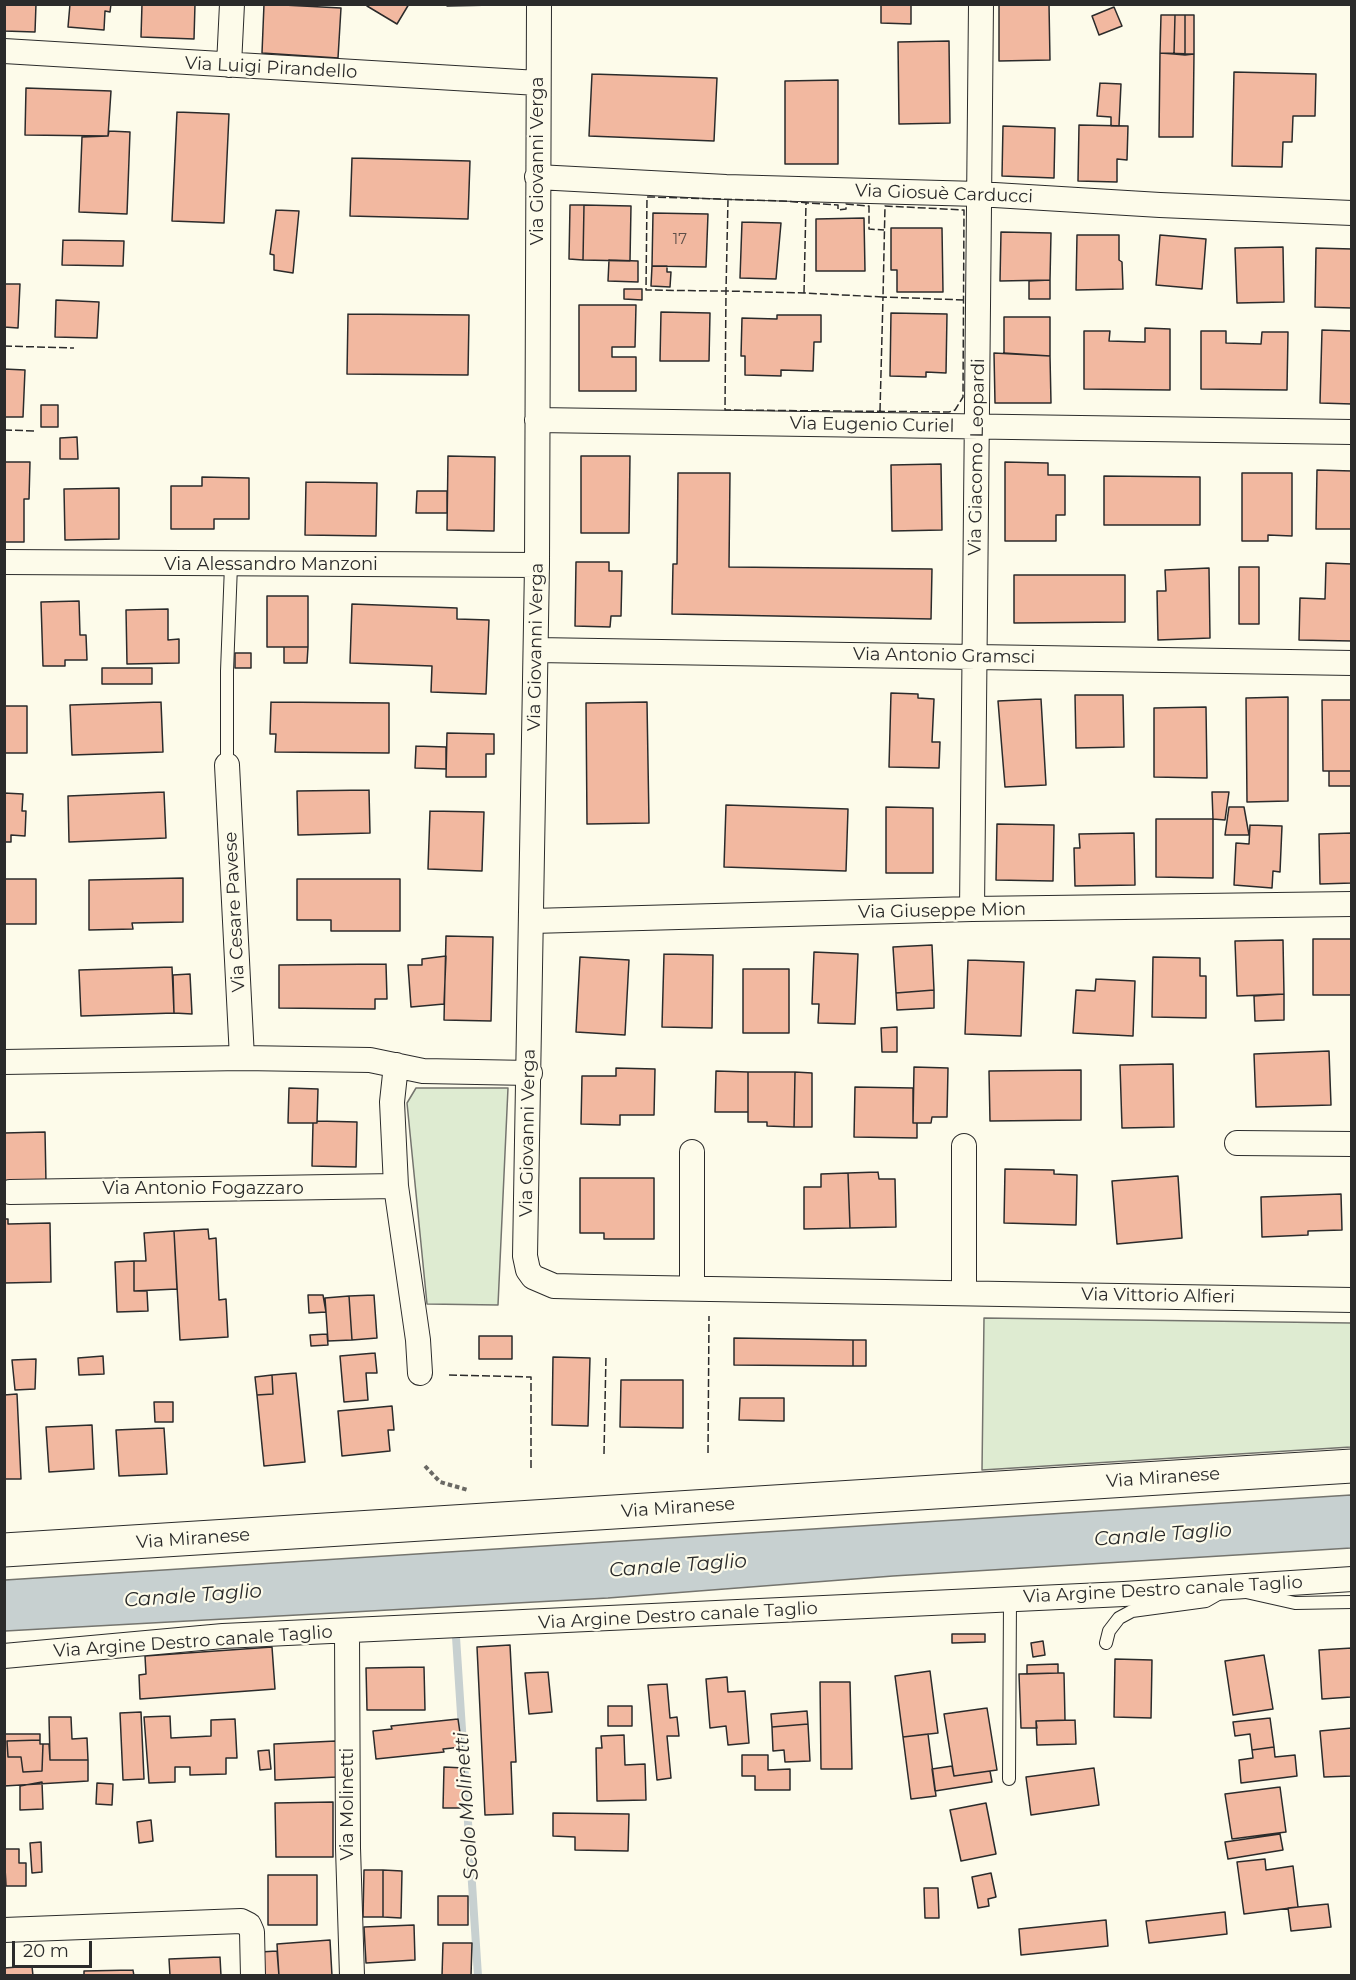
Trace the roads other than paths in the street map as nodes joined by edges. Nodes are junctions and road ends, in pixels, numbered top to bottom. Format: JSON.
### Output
{"nodes":[{"id":1,"x":232,"y":4,"type":"edge"},
{"id":2,"x":539,"y":4,"type":"edge"},
{"id":3,"x":981,"y":4,"type":"edge"},
{"id":4,"x":4,"y":51,"type":"edge"},
{"id":5,"x":229,"y":65,"type":"junction"},
{"id":6,"x":538,"y":83,"type":"junction"},
{"id":7,"x":537,"y":177,"type":"junction"},
{"id":8,"x":978,"y":194,"type":"junction"},
{"id":9,"x":1352,"y":213,"type":"edge"},
{"id":10,"x":537,"y":420,"type":"junction"},
{"id":11,"x":977,"y":427,"type":"junction"},
{"id":12,"x":1352,"y":432,"type":"edge"},
{"id":13,"x":4,"y":562,"type":"edge"},
{"id":14,"x":231,"y":565,"type":"junction"},
{"id":15,"x":537,"y":565,"type":"junction"},
{"id":16,"x":536,"y":650,"type":"junction"},
{"id":17,"x":974,"y":656,"type":"junction"},
{"id":18,"x":1352,"y":663,"type":"edge"},
{"id":19,"x":227,"y":765,"type":"joint"},
{"id":20,"x":1352,"y":904,"type":"edge"},
{"id":21,"x":972,"y":909,"type":"junction"},
{"id":22,"x":532,"y":921,"type":"junction"},
{"id":23,"x":242,"y":1058,"type":"junction"},
{"id":24,"x":4,"y":1062,"type":"edge"},
{"id":25,"x":396,"y":1065,"type":"junction"},
{"id":26,"x":530,"y":1073,"type":"junction"},
{"id":27,"x":1237,"y":1143,"type":"dead end"},
{"id":28,"x":1352,"y":1144,"type":"edge"},
{"id":29,"x":964,"y":1146,"type":"dead end"},
{"id":30,"x":692,"y":1152,"type":"dead end"},
{"id":31,"x":396,"y":1186,"type":"junction"},
{"id":32,"x":10,"y":1192,"type":"dead end"},
{"id":33,"x":543,"y":1282,"type":"joint"},
{"id":34,"x":692,"y":1288,"type":"junction"},
{"id":35,"x":964,"y":1292,"type":"junction"},
{"id":36,"x":1352,"y":1300,"type":"edge"},
{"id":37,"x":420,"y":1373,"type":"dead end"},
{"id":38,"x":1352,"y":1466,"type":"edge"},
{"id":39,"x":4,"y":1550,"type":"edge"},
{"id":40,"x":1352,"y":1579,"type":"edge"},
{"id":41,"x":1230,"y":1587,"type":"junction"},
{"id":42,"x":1010,"y":1599,"type":"junction"},
{"id":43,"x":1352,"y":1602,"type":"edge"},
{"id":44,"x":347,"y":1632,"type":"junction"},
{"id":45,"x":1106,"y":1643,"type":"dead end"},
{"id":46,"x":4,"y":1656,"type":"edge"},
{"id":47,"x":1009,"y":1779,"type":"dead end"},
{"id":48,"x":4,"y":1930,"type":"edge"},
{"id":49,"x":253,"y":1976,"type":"edge"},
{"id":50,"x":352,"y":1976,"type":"edge"}],
"edges":[{"from":1,"to":5,"type":"street"},
{"from":2,"to":6,"type":"street","name":"Via Giovanni Verga"},
{"from":3,"to":8,"type":"street","name":"Via Giacomo Leopardi"},
{"from":4,"to":5,"type":"street","name":"Via Luigi Pirandello"},
{"from":5,"to":6,"type":"street","name":"Via Luigi Pirandello"},
{"from":6,"to":7,"type":"street","name":"Via Giovanni Verga"},
{"from":7,"to":8,"type":"street","name":"Via Giosuè Carducci"},
{"from":7,"to":10,"type":"street","name":"Via Giovanni Verga"},
{"from":8,"to":9,"type":"street","name":"Via Giosuè Carducci"},
{"from":8,"to":11,"type":"street","name":"Via Giacomo Leopardi"},
{"from":10,"to":11,"type":"street","name":"Via Eugenio Curiel"},
{"from":10,"to":15,"type":"street","name":"Via Giovanni Verga"},
{"from":11,"to":12,"type":"street","name":"Via Eugenio Curiel"},
{"from":11,"to":17,"type":"street","name":"Via Giacomo Leopardi"},
{"from":13,"to":14,"type":"street","name":"Via Alessandro Manzoni"},
{"from":14,"to":15,"type":"street","name":"Via Alessandro Manzoni"},
{"from":14,"to":19,"type":"lane"},
{"from":15,"to":16,"type":"street","name":"Via Giovanni Verga"},
{"from":16,"to":17,"type":"street","name":"Via Antonio Gramsci"},
{"from":16,"to":22,"type":"street","name":"Via Giovanni Verga"},
{"from":17,"to":18,"type":"street","name":"Via Antonio Gramsci"},
{"from":17,"to":21,"type":"street","name":"Via Giacomo Leopardi"},
{"from":19,"to":23,"type":"street","name":"Via Cesare Pavese"},
{"from":20,"to":21,"type":"street","name":"Via Giuseppe Mion"},
{"from":21,"to":22,"type":"street","name":"Via Giuseppe Mion"},
{"from":22,"to":26,"type":"street","name":"Via Giovanni Verga"},
{"from":23,"to":24,"type":"street"},
{"from":23,"to":25,"type":"street"},
{"from":25,"to":26,"type":"street"},
{"from":25,"to":31,"type":"street"},
{"from":26,"to":33,"type":"street","name":"Via Giovanni Verga"},
{"from":27,"to":28,"type":"street"},
{"from":29,"to":35,"type":"street"},
{"from":30,"to":34,"type":"street"},
{"from":31,"to":32,"type":"street","name":"Via Antonio Fogazzaro"},
{"from":31,"to":37,"type":"street"},
{"from":33,"to":34,"type":"street","name":"Via Vittorio Alfieri"},
{"from":34,"to":35,"type":"street","name":"Via Vittorio Alfieri"},
{"from":35,"to":36,"type":"street","name":"Via Vittorio Alfieri"},
{"from":38,"to":39,"type":"main road","name":"Via Miranese"},
{"from":40,"to":41,"type":"street","name":"Via Argine Destro canale Taglio"},
{"from":41,"to":42,"type":"street","name":"Via Argine Destro canale Taglio"},
{"from":41,"to":43,"type":"lane"},
{"from":41,"to":45,"type":"lane"},
{"from":42,"to":44,"type":"street","name":"Via Argine Destro canale Taglio"},
{"from":42,"to":47,"type":"lane"},
{"from":44,"to":46,"type":"street","name":"Via Argine Destro canale Taglio"},
{"from":44,"to":50,"type":"street","name":"Via Molinetti"},
{"from":48,"to":49,"type":"street"}]}
